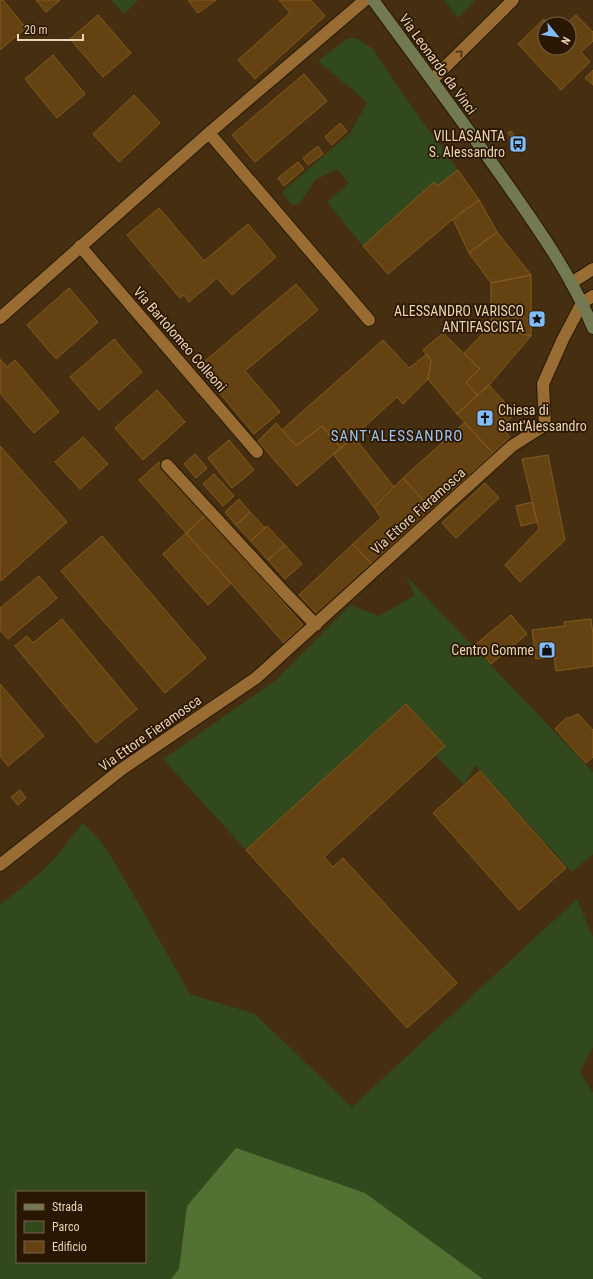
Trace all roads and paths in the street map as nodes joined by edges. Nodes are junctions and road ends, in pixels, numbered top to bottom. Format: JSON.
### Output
{"nodes":[{"id":1,"x":365,"y":0,"type":"edge"},
{"id":2,"x":372,"y":0,"type":"edge"},
{"id":3,"x":513,"y":0,"type":"edge"},
{"id":4,"x":432,"y":80,"type":"junction"},
{"id":5,"x":209,"y":133,"type":"junction"},
{"id":6,"x":80,"y":246,"type":"junction"},
{"id":7,"x":593,"y":269,"type":"edge"},
{"id":8,"x":571,"y":282,"type":"junction"},
{"id":9,"x":593,"y":296,"type":"edge"},
{"id":10,"x":582,"y":303,"type":"junction"},
{"id":11,"x":0,"y":318,"type":"edge"},
{"id":12,"x":369,"y":320,"type":"dead end"},
{"id":13,"x":593,"y":328,"type":"edge"},
{"id":14,"x":257,"y":452,"type":"dead end"},
{"id":15,"x":168,"y":465,"type":"dead end"},
{"id":16,"x":316,"y":625,"type":"junction"},
{"id":17,"x":0,"y":865,"type":"edge"}],
"edges":[{"from":1,"to":5,"type":"street"},
{"from":2,"to":4,"type":"main road","name":"Via Leonardo da Vinci"},
{"from":4,"to":3,"type":"street","one_way":true},
{"from":4,"to":8,"type":"main road","name":"Via Leonardo da Vinci"},
{"from":5,"to":6,"type":"street"},
{"from":5,"to":12,"type":"street"},
{"from":6,"to":11,"type":"street"},
{"from":6,"to":14,"type":"street","name":"Via Bartolomeo Colleoni"},
{"from":7,"to":8,"type":"street"},
{"from":8,"to":10,"type":"main road","name":"Via Leonardo da Vinci"},
{"from":9,"to":10,"type":"street"},
{"from":10,"to":13,"type":"main road","name":"Via Leonardo da Vinci"},
{"from":10,"to":16,"type":"street","name":"Via Ettore Fieramosca"},
{"from":15,"to":16,"type":"street"},
{"from":16,"to":17,"type":"street","name":"Via Ettore Fieramosca"}]}
